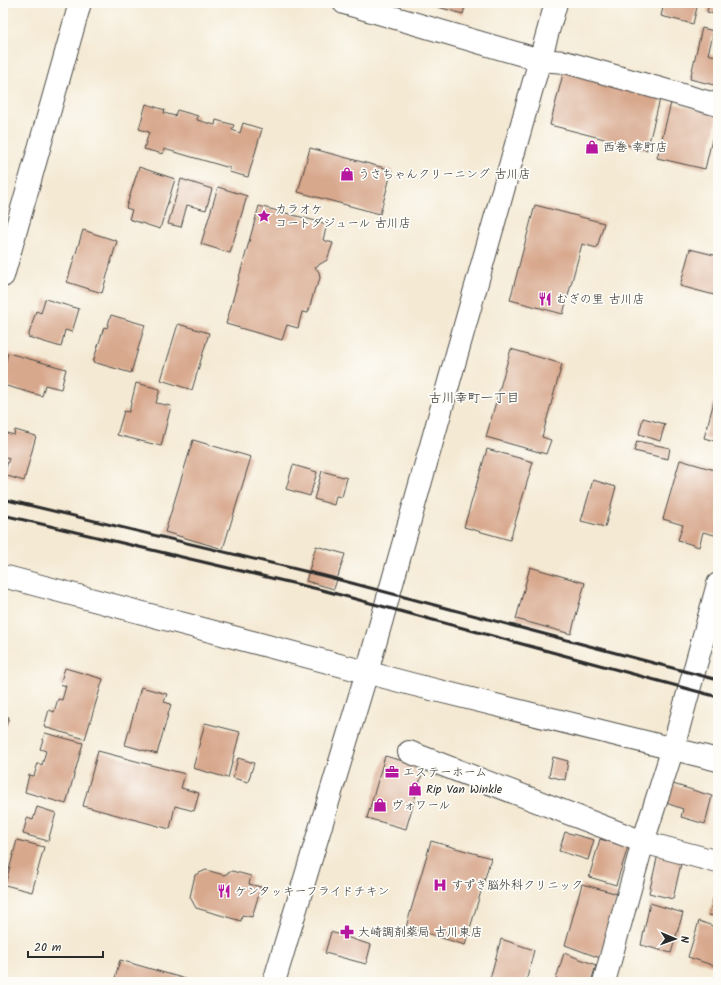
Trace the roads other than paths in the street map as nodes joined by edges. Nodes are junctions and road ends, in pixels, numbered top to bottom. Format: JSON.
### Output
{"nodes":[{"id":1,"x":80,"y":3,"type":"edge"},
{"id":2,"x":344,"y":3,"type":"edge"},
{"id":3,"x":556,"y":3,"type":"edge"},
{"id":4,"x":540,"y":60,"type":"junction"},
{"id":5,"x":718,"y":105,"type":"edge"},
{"id":6,"x":3,"y":276,"type":"edge"},
{"id":7,"x":3,"y":576,"type":"edge"},
{"id":8,"x":718,"y":584,"type":"edge"},
{"id":9,"x":367,"y":672,"type":"junction"},
{"id":10,"x":673,"y":748,"type":"junction"},
{"id":11,"x":409,"y":752,"type":"dead end"},
{"id":12,"x":718,"y":760,"type":"edge"},
{"id":13,"x":643,"y":842,"type":"junction"},
{"id":14,"x":718,"y":862,"type":"edge"},
{"id":15,"x":274,"y":982,"type":"edge"},
{"id":16,"x":604,"y":982,"type":"edge"}],
"edges":[{"from":1,"to":6,"type":"street"},
{"from":2,"to":4,"type":"street"},
{"from":3,"to":4,"type":"street"},
{"from":4,"to":5,"type":"street"},
{"from":4,"to":9,"type":"street"},
{"from":7,"to":9,"type":"street"},
{"from":8,"to":10,"type":"street"},
{"from":9,"to":10,"type":"street"},
{"from":9,"to":15,"type":"street"},
{"from":10,"to":12,"type":"street"},
{"from":10,"to":13,"type":"street"},
{"from":11,"to":13,"type":"street"},
{"from":13,"to":14,"type":"street"},
{"from":13,"to":16,"type":"street"}]}
